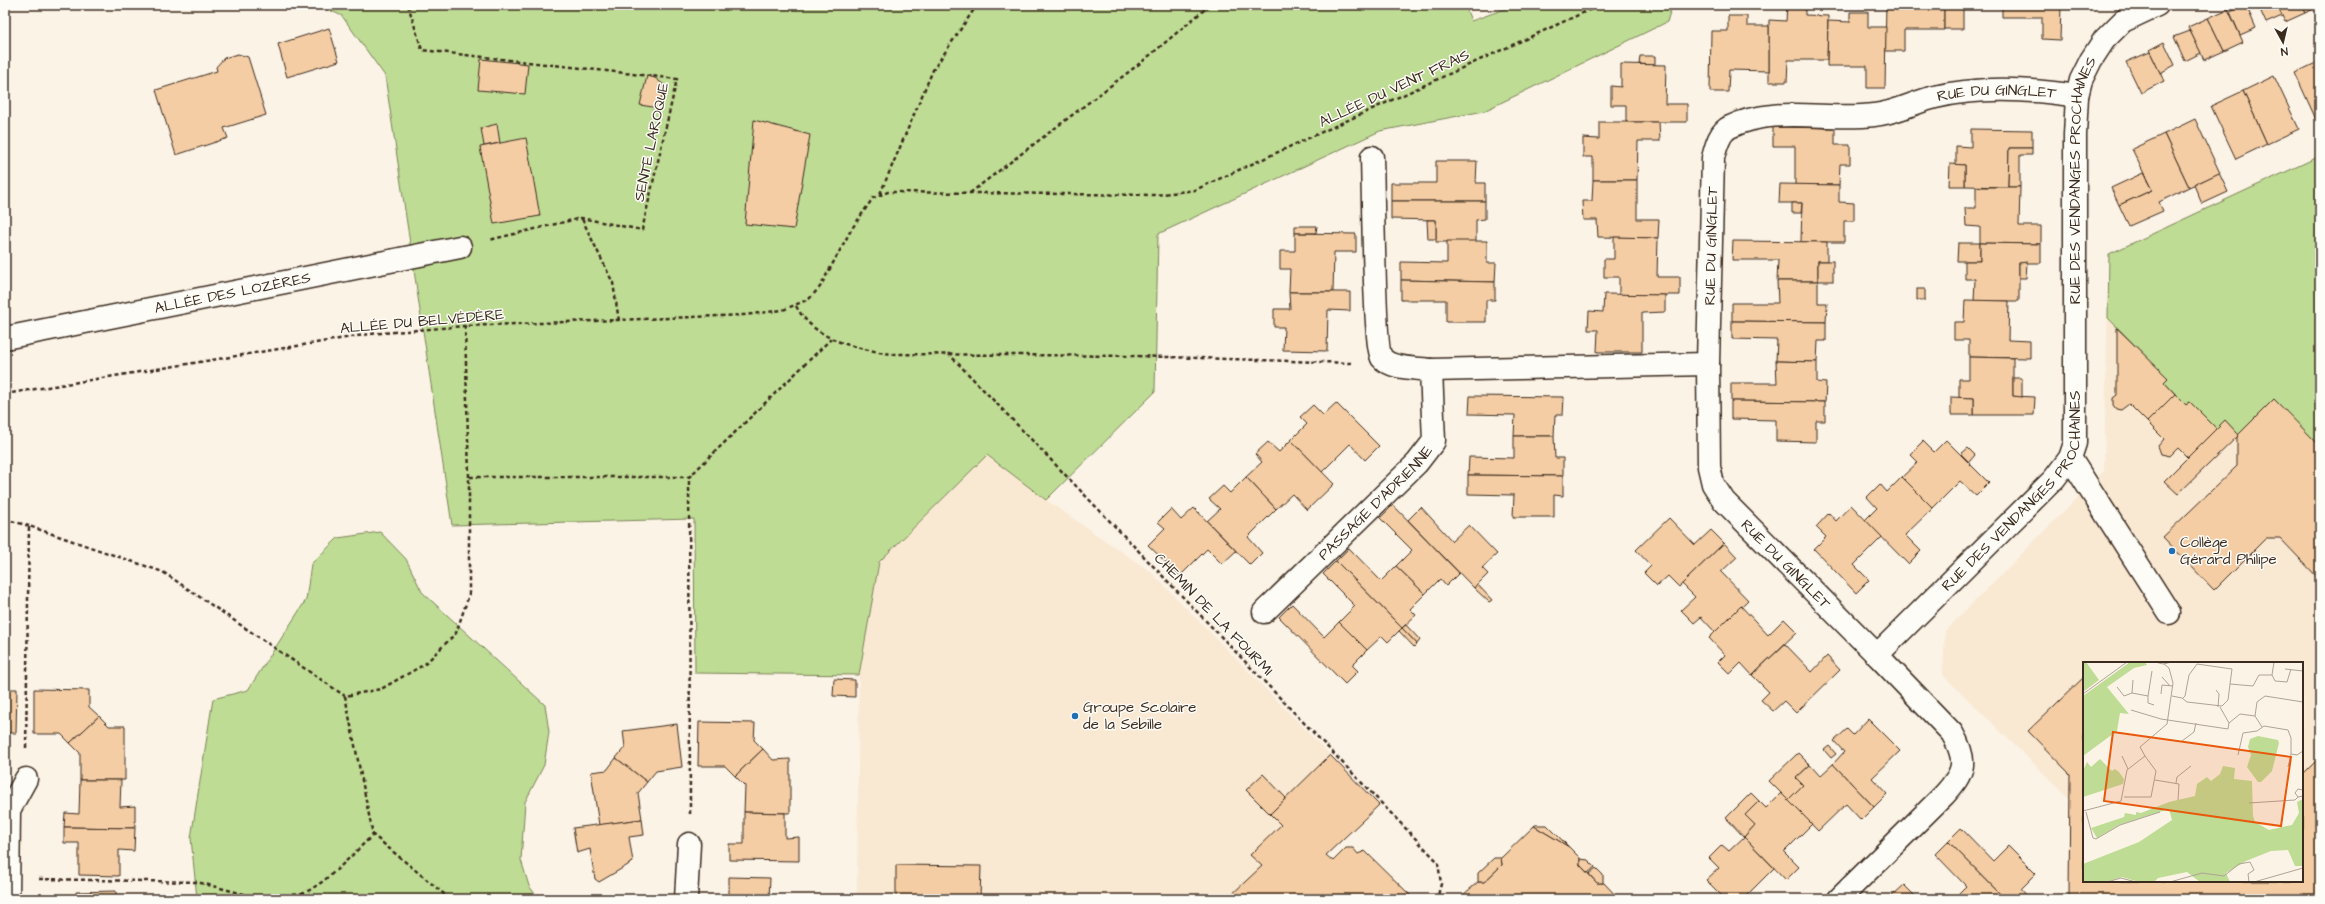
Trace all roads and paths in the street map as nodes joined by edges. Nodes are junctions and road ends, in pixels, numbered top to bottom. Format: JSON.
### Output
{"nodes":[{"id":1,"x":408,"y":5,"type":"edge"},
{"id":2,"x":977,"y":5,"type":"edge"},
{"id":3,"x":1210,"y":5,"type":"edge"},
{"id":4,"x":1600,"y":5,"type":"edge"},
{"id":5,"x":2157,"y":5,"type":"edge"},
{"id":6,"x":2077,"y":96,"type":"junction"},
{"id":7,"x":1372,"y":157,"type":"dead end"},
{"id":8,"x":880,"y":194,"type":"junction"},
{"id":9,"x":970,"y":194,"type":"junction"},
{"id":10,"x":581,"y":218,"type":"junction"},
{"id":11,"x":460,"y":247,"type":"joint"},
{"id":12,"x":796,"y":306,"type":"junction"},
{"id":13,"x":619,"y":320,"type":"junction"},
{"id":14,"x":465,"y":326,"type":"junction"},
{"id":15,"x":5,"y":338,"type":"edge"},
{"id":16,"x":831,"y":339,"type":"junction"},
{"id":17,"x":948,"y":353,"type":"junction"},
{"id":18,"x":1388,"y":364,"type":"junction"},
{"id":19,"x":1708,"y":364,"type":"junction"},
{"id":20,"x":1431,"y":370,"type":"junction"},
{"id":21,"x":5,"y":394,"type":"edge"},
{"id":22,"x":2070,"y":458,"type":"junction"},
{"id":23,"x":469,"y":477,"type":"junction"},
{"id":24,"x":689,"y":477,"type":"junction"},
{"id":25,"x":5,"y":520,"type":"edge"},
{"id":26,"x":29,"y":526,"type":"junction"},
{"id":27,"x":1264,"y":612,"type":"dead end"},
{"id":28,"x":2169,"y":613,"type":"dead end"},
{"id":29,"x":1877,"y":655,"type":"junction"},
{"id":30,"x":345,"y":696,"type":"junction"},
{"id":31,"x":26,"y":779,"type":"joint"},
{"id":32,"x":373,"y":835,"type":"junction"},
{"id":33,"x":689,"y":844,"type":"joint"},
{"id":34,"x":8,"y":889,"type":"edge"},
{"id":35,"x":1439,"y":898,"type":"edge"},
{"id":36,"x":263,"y":899,"type":"edge"},
{"id":37,"x":288,"y":899,"type":"edge"},
{"id":38,"x":450,"y":899,"type":"edge"},
{"id":39,"x":686,"y":899,"type":"edge"},
{"id":40,"x":1839,"y":899,"type":"edge"}],
"edges":[{"from":1,"to":10,"type":"path","name":"SENTE LAROQUE"},
{"from":2,"to":8,"type":"path"},
{"from":3,"to":9,"type":"path"},
{"from":4,"to":9,"type":"path","name":"ALLÉE DU VENT FRAIS"},
{"from":5,"to":6,"type":"street","name":"RUE DES VENDANGES PROCHAINES"},
{"from":6,"to":19,"type":"street","name":"RUE DU GINGLET"},
{"from":6,"to":22,"type":"street","name":"RUE DES VENDANGES PROCHAINES"},
{"from":7,"to":18,"type":"street"},
{"from":8,"to":9,"type":"path"},
{"from":8,"to":12,"type":"path"},
{"from":10,"to":11,"type":"path","name":"SENTE LAROQUE"},
{"from":10,"to":13,"type":"path"},
{"from":11,"to":15,"type":"street","name":"ALLÉE DES LOZÈRES"},
{"from":12,"to":13,"type":"path","name":"ALLÉE DU BELVÉDÈRE"},
{"from":12,"to":16,"type":"path"},
{"from":13,"to":14,"type":"path","name":"ALLÉE DU BELVÉDÈRE"},
{"from":14,"to":21,"type":"path","name":"ALLÉE DU BELVÉDÈRE"},
{"from":14,"to":23,"type":"path"},
{"from":16,"to":17,"type":"path"},
{"from":16,"to":24,"type":"path"},
{"from":17,"to":18,"type":"path"},
{"from":17,"to":35,"type":"path","name":"CHEMIN DE LA FOURMI"},
{"from":18,"to":20,"type":"street"},
{"from":19,"to":20,"type":"street"},
{"from":19,"to":29,"type":"street","name":"RUE DU GINGLET"},
{"from":20,"to":27,"type":"street","name":"PASSAGE D'ADRIENNE"},
{"from":22,"to":28,"type":"street"},
{"from":22,"to":29,"type":"street","name":"RUE DES VENDANGES PROCHAINES"},
{"from":23,"to":24,"type":"path"},
{"from":23,"to":30,"type":"path"},
{"from":24,"to":33,"type":"path"},
{"from":25,"to":26,"type":"path"},
{"from":26,"to":30,"type":"path"},
{"from":26,"to":31,"type":"path"},
{"from":29,"to":40,"type":"street"},
{"from":30,"to":32,"type":"path"},
{"from":31,"to":34,"type":"street"},
{"from":32,"to":37,"type":"path"},
{"from":32,"to":38,"type":"path"},
{"from":33,"to":39,"type":"street"},
{"from":34,"to":36,"type":"path"}]}
